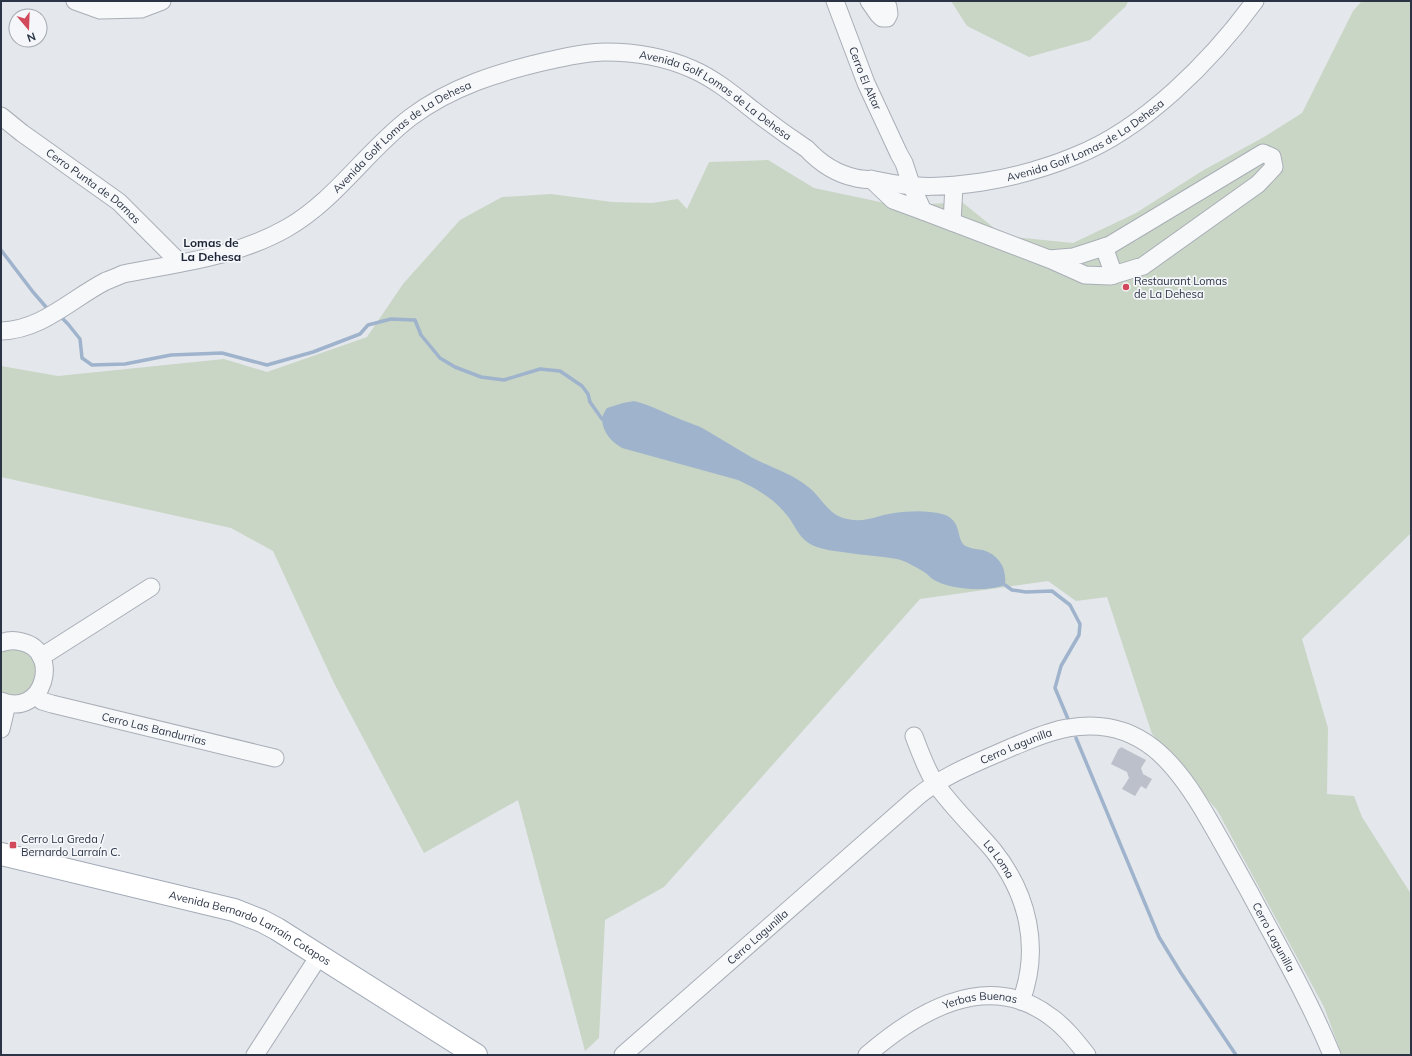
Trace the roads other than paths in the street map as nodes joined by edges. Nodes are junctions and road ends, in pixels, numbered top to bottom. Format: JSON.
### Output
{"nodes":[{"id":1,"x":75,"y":1,"type":"edge"},
{"id":2,"x":162,"y":1,"type":"edge"},
{"id":3,"x":835,"y":1,"type":"edge"},
{"id":4,"x":869,"y":1,"type":"edge"},
{"id":5,"x":885,"y":1,"type":"edge"},
{"id":6,"x":1255,"y":1,"type":"edge"},
{"id":7,"x":1,"y":116,"type":"edge"},
{"id":8,"x":899,"y":154,"type":"junction"},
{"id":9,"x":876,"y":180,"type":"junction"},
{"id":10,"x":954,"y":186,"type":"junction"},
{"id":11,"x":912,"y":187,"type":"junction"},
{"id":12,"x":923,"y":211,"type":"junction"},
{"id":13,"x":952,"y":222,"type":"junction"},
{"id":14,"x":1104,"y":247,"type":"junction"},
{"id":15,"x":1047,"y":258,"type":"junction"},
{"id":16,"x":180,"y":263,"type":"junction"},
{"id":17,"x":1114,"y":275,"type":"junction"},
{"id":18,"x":1,"y":331,"type":"edge"},
{"id":19,"x":151,"y":587,"type":"dead end"},
{"id":20,"x":1,"y":643,"type":"edge"},
{"id":21,"x":41,"y":657,"type":"junction"},
{"id":22,"x":36,"y":695,"type":"junction"},
{"id":23,"x":4,"y":702,"type":"edge"},
{"id":24,"x":1,"y":729,"type":"edge"},
{"id":25,"x":914,"y":736,"type":"dead end"},
{"id":26,"x":275,"y":758,"type":"dead end"},
{"id":27,"x":935,"y":783,"type":"junction"},
{"id":28,"x":1,"y":854,"type":"edge"},
{"id":29,"x":319,"y":956,"type":"junction"},
{"id":30,"x":1021,"y":1001,"type":"junction"},
{"id":31,"x":256,"y":1055,"type":"edge"},
{"id":32,"x":476,"y":1055,"type":"edge"},
{"id":33,"x":623,"y":1055,"type":"edge"},
{"id":34,"x":867,"y":1055,"type":"edge"},
{"id":35,"x":1087,"y":1055,"type":"edge"},
{"id":36,"x":1332,"y":1055,"type":"edge"}],
"edges":[{"from":1,"to":2,"type":"street"},
{"from":3,"to":8,"type":"street","name":"Cerro El Altar"},
{"from":4,"to":5,"type":"street"},
{"from":6,"to":10,"type":"street","name":"Avenida Golf Lomas de La Dehesa"},
{"from":7,"to":16,"type":"street","name":"Cerro Punta de Damas"},
{"from":8,"to":9,"type":"street"},
{"from":8,"to":11,"type":"street","name":"Cerro El Altar"},
{"from":9,"to":11,"type":"street","name":"Avenida Golf Lomas de La Dehesa"},
{"from":9,"to":12,"type":"street"},
{"from":9,"to":16,"type":"street","name":"Avenida Golf Lomas de La Dehesa"},
{"from":10,"to":11,"type":"street","name":"Avenida Golf Lomas de La Dehesa"},
{"from":10,"to":13,"type":"street"},
{"from":11,"to":12,"type":"street","name":"Cerro El Altar"},
{"from":12,"to":13,"type":"street"},
{"from":13,"to":15,"type":"street"},
{"from":14,"to":15,"type":"street"},
{"from":14,"to":17,"type":"street"},
{"from":14,"to":17,"type":"street"},
{"from":15,"to":17,"type":"street"},
{"from":16,"to":18,"type":"street","name":"Avenida Golf Lomas de La Dehesa"},
{"from":19,"to":21,"type":"street"},
{"from":20,"to":21,"type":"street"},
{"from":21,"to":22,"type":"street"},
{"from":22,"to":23,"type":"street"},
{"from":22,"to":26,"type":"street","name":"Cerro Las Bandurrias"},
{"from":23,"to":24,"type":"street"},
{"from":25,"to":27,"type":"street","name":"La Loma"},
{"from":27,"to":30,"type":"street","name":"La Loma"},
{"from":27,"to":33,"type":"street","name":"Cerro Lagunilla"},
{"from":27,"to":36,"type":"street","name":"Cerro Lagunilla"},
{"from":28,"to":29,"type":"main road","name":"Avenida Bernardo Larraín Cotapos"},
{"from":29,"to":31,"type":"street"},
{"from":29,"to":32,"type":"main road","name":"Avenida Bernardo Larraín Cotapos"},
{"from":30,"to":34,"type":"street","name":"Yerbas Buenas"},
{"from":30,"to":35,"type":"street","name":"Yerbas Buenas"}]}
